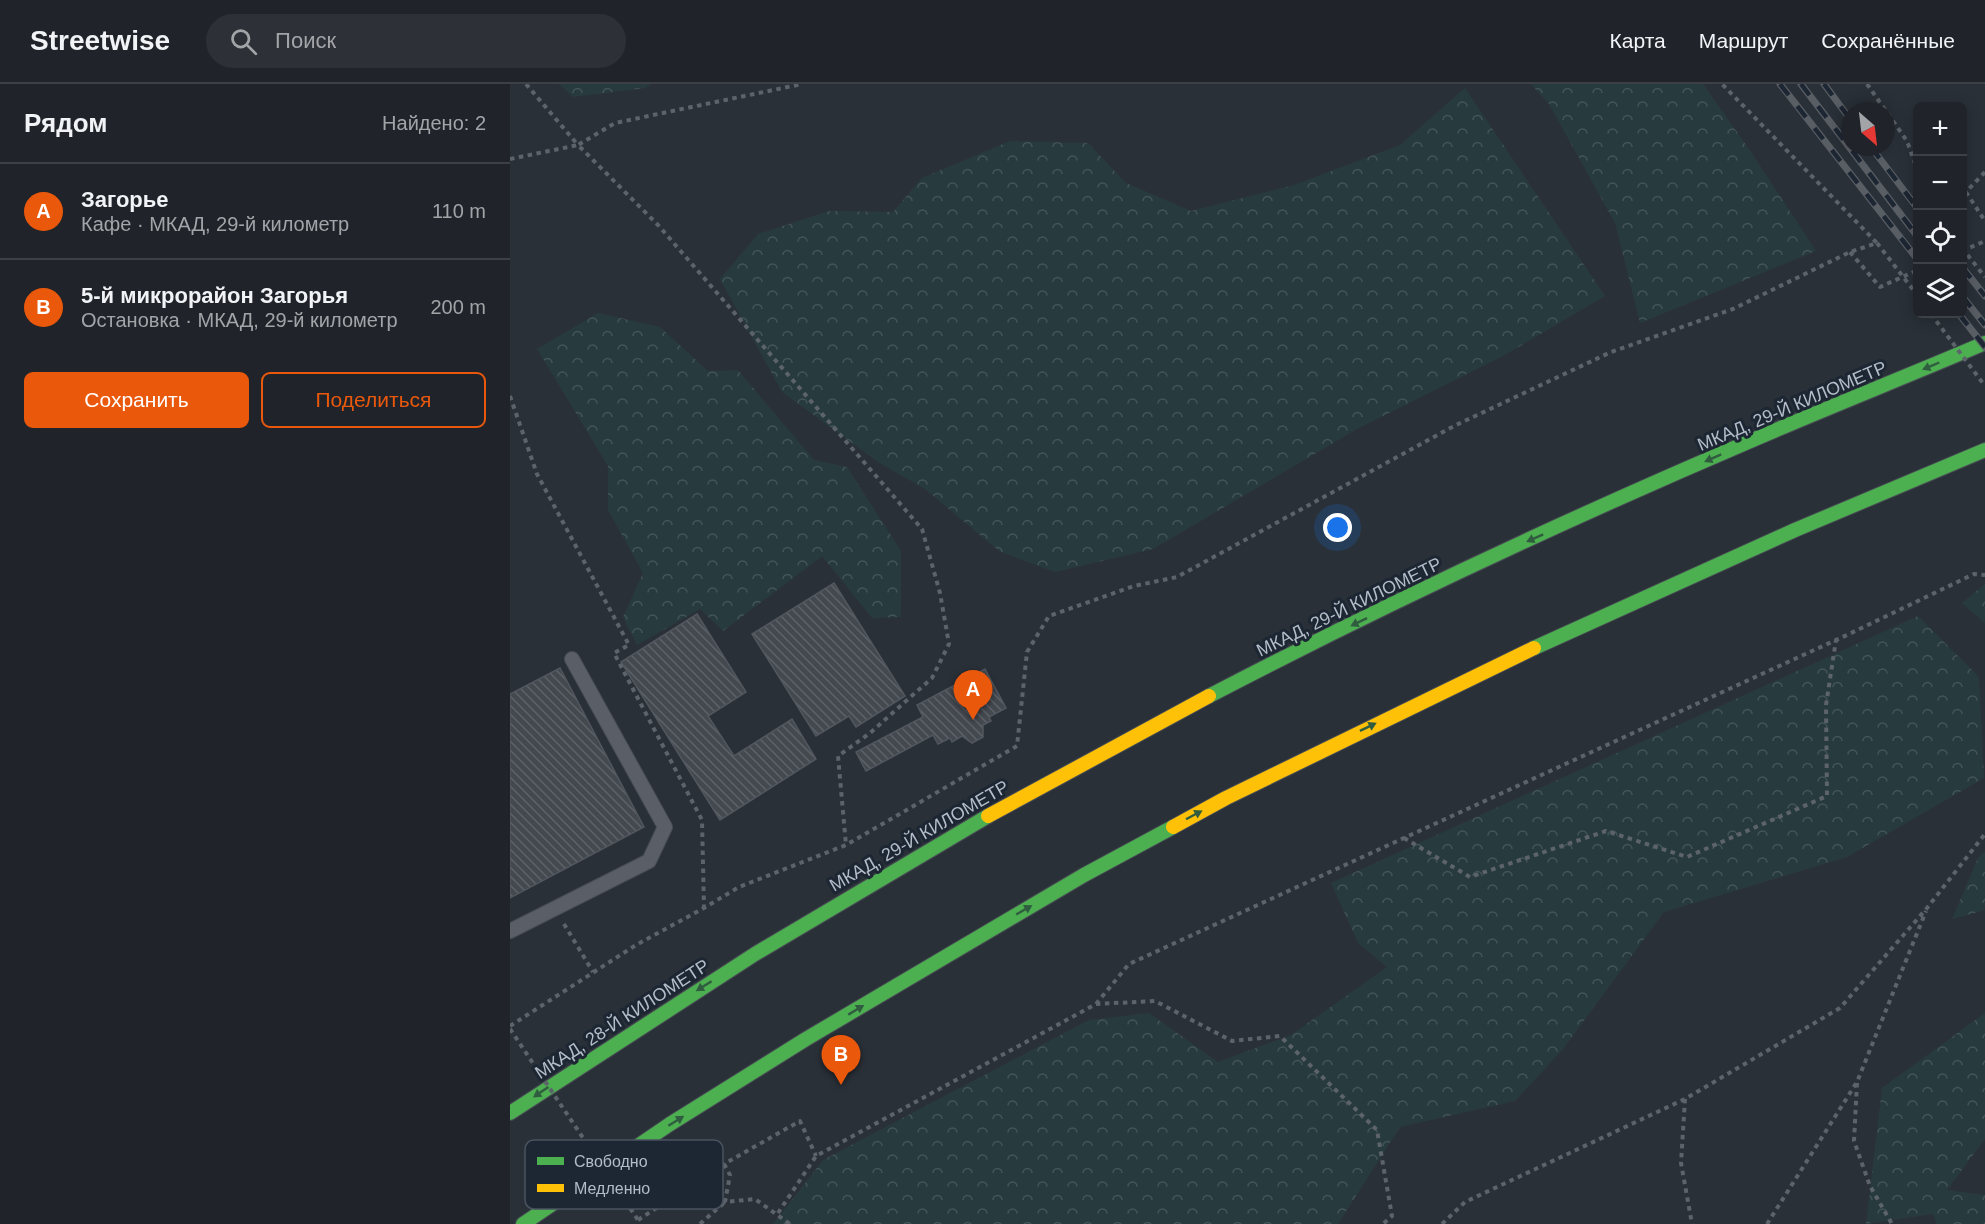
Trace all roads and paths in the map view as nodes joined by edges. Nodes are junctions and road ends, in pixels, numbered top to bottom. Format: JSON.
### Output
{"nodes":[{"id":1,"x":526,"y":84,"type":"edge"},
{"id":2,"x":802,"y":84,"type":"edge"},
{"id":3,"x":1722,"y":84,"type":"edge"},
{"id":4,"x":1867,"y":84,"type":"edge"},
{"id":5,"x":578,"y":145,"type":"junction"},
{"id":6,"x":510,"y":159,"type":"edge"},
{"id":7,"x":1913,"y":160,"type":"edge"},
{"id":8,"x":1985,"y":172,"type":"edge"},
{"id":9,"x":1967,"y":190,"type":"edge"},
{"id":10,"x":1967,"y":197,"type":"edge"},
{"id":11,"x":1985,"y":221,"type":"edge"},
{"id":12,"x":1985,"y":241,"type":"edge"},
{"id":13,"x":1877,"y":243,"type":"junction"},
{"id":14,"x":1967,"y":247,"type":"edge"},
{"id":15,"x":1850,"y":252,"type":"junction"},
{"id":16,"x":1967,"y":255,"type":"edge"},
{"id":17,"x":1913,"y":272,"type":"edge"},
{"id":18,"x":1985,"y":277,"type":"edge"},
{"id":19,"x":1913,"y":291,"type":"edge"},
{"id":20,"x":1934,"y":318,"type":"edge"},
{"id":21,"x":1985,"y":343,"type":"edge"},
{"id":22,"x":1985,"y":386,"type":"edge"},
{"id":23,"x":510,"y":396,"type":"edge"},
{"id":24,"x":1985,"y":450,"type":"edge"},
{"id":25,"x":1985,"y":575,"type":"edge"},
{"id":26,"x":1836,"y":640,"type":"junction"},
{"id":27,"x":572,"y":659,"type":"dead end"},
{"id":28,"x":1985,"y":834,"type":"edge"},
{"id":29,"x":1404,"y":838,"type":"junction"},
{"id":30,"x":846,"y":845,"type":"junction"},
{"id":31,"x":704,"y":908,"type":"junction"},
{"id":32,"x":1927,"y":908,"type":"junction"},
{"id":33,"x":510,"y":931,"type":"edge"},
{"id":34,"x":570,"y":935,"type":"dead end"},
{"id":35,"x":754,"y":955,"type":"joint"},
{"id":36,"x":593,"y":972,"type":"junction"},
{"id":37,"x":1096,"y":1004,"type":"junction"},
{"id":38,"x":510,"y":1028,"type":"edge"},
{"id":39,"x":1857,"y":1082,"type":"junction"},
{"id":40,"x":1685,"y":1099,"type":"junction"},
{"id":41,"x":510,"y":1113,"type":"edge"},
{"id":42,"x":585,"y":1140,"type":"edge"},
{"id":43,"x":648,"y":1140,"type":"edge"},
{"id":44,"x":816,"y":1156,"type":"junction"},
{"id":45,"x":724,"y":1164,"type":"joint"},
{"id":46,"x":725,"y":1202,"type":"joint"},
{"id":47,"x":545,"y":1209,"type":"edge"},
{"id":48,"x":631,"y":1209,"type":"edge"},
{"id":49,"x":655,"y":1209,"type":"edge"},
{"id":50,"x":717,"y":1209,"type":"edge"},
{"id":51,"x":778,"y":1213,"type":"junction"},
{"id":52,"x":523,"y":1224,"type":"edge"},
{"id":53,"x":700,"y":1224,"type":"edge"},
{"id":54,"x":790,"y":1224,"type":"edge"},
{"id":55,"x":1383,"y":1224,"type":"edge"},
{"id":56,"x":1442,"y":1224,"type":"edge"},
{"id":57,"x":1692,"y":1224,"type":"edge"},
{"id":58,"x":1767,"y":1224,"type":"edge"},
{"id":59,"x":1892,"y":1224,"type":"edge"}],
"edges":[{"from":1,"to":5,"type":"path"},
{"from":2,"to":5,"type":"path"},
{"from":3,"to":13,"type":"path"},
{"from":4,"to":7,"type":"path"},
{"from":5,"to":6,"type":"path"},
{"from":5,"to":30,"type":"path"},
{"from":8,"to":9,"type":"path"},
{"from":10,"to":11,"type":"path"},
{"from":12,"to":14,"type":"path"},
{"from":13,"to":15,"type":"path"},
{"from":13,"to":19,"type":"path","bridge":true},
{"from":15,"to":17,"type":"path"},
{"from":15,"to":30,"type":"path"},
{"from":16,"to":18,"type":"path","bridge":true},
{"from":20,"to":22,"type":"path","bridge":true},
{"from":21,"to":35,"type":"highway","name":"МКАД, 29-Й КИЛОМЕТР","one_way":true},
{"from":23,"to":31,"type":"path"},
{"from":43,"to":24,"type":"highway","one_way":true},
{"from":25,"to":26,"type":"path"},
{"from":26,"to":29,"type":"path"},
{"from":26,"to":29,"type":"path"},
{"from":27,"to":33,"type":"lane"},
{"from":28,"to":32,"type":"path"},
{"from":29,"to":37,"type":"path"},
{"from":30,"to":31,"type":"path"},
{"from":31,"to":36,"type":"path"},
{"from":32,"to":39,"type":"path"},
{"from":32,"to":40,"type":"path"},
{"from":34,"to":36,"type":"path"},
{"from":35,"to":41,"type":"highway","name":"МКАД, 28-Й КИЛОМЕТР","one_way":true},
{"from":36,"to":38,"type":"path"},
{"from":37,"to":44,"type":"path"},
{"from":37,"to":55,"type":"path"},
{"from":38,"to":42,"type":"path","bridge":true},
{"from":39,"to":58,"type":"path"},
{"from":39,"to":59,"type":"path"},
{"from":40,"to":56,"type":"path"},
{"from":40,"to":57,"type":"path"},
{"from":44,"to":45,"type":"path"},
{"from":44,"to":51,"type":"path"},
{"from":45,"to":46,"type":"path"},
{"from":46,"to":51,"type":"path"},
{"from":52,"to":47,"type":"highway","one_way":true},
{"from":48,"to":49,"type":"path","bridge":true},
{"from":50,"to":53,"type":"path"},
{"from":51,"to":54,"type":"path"}]}
